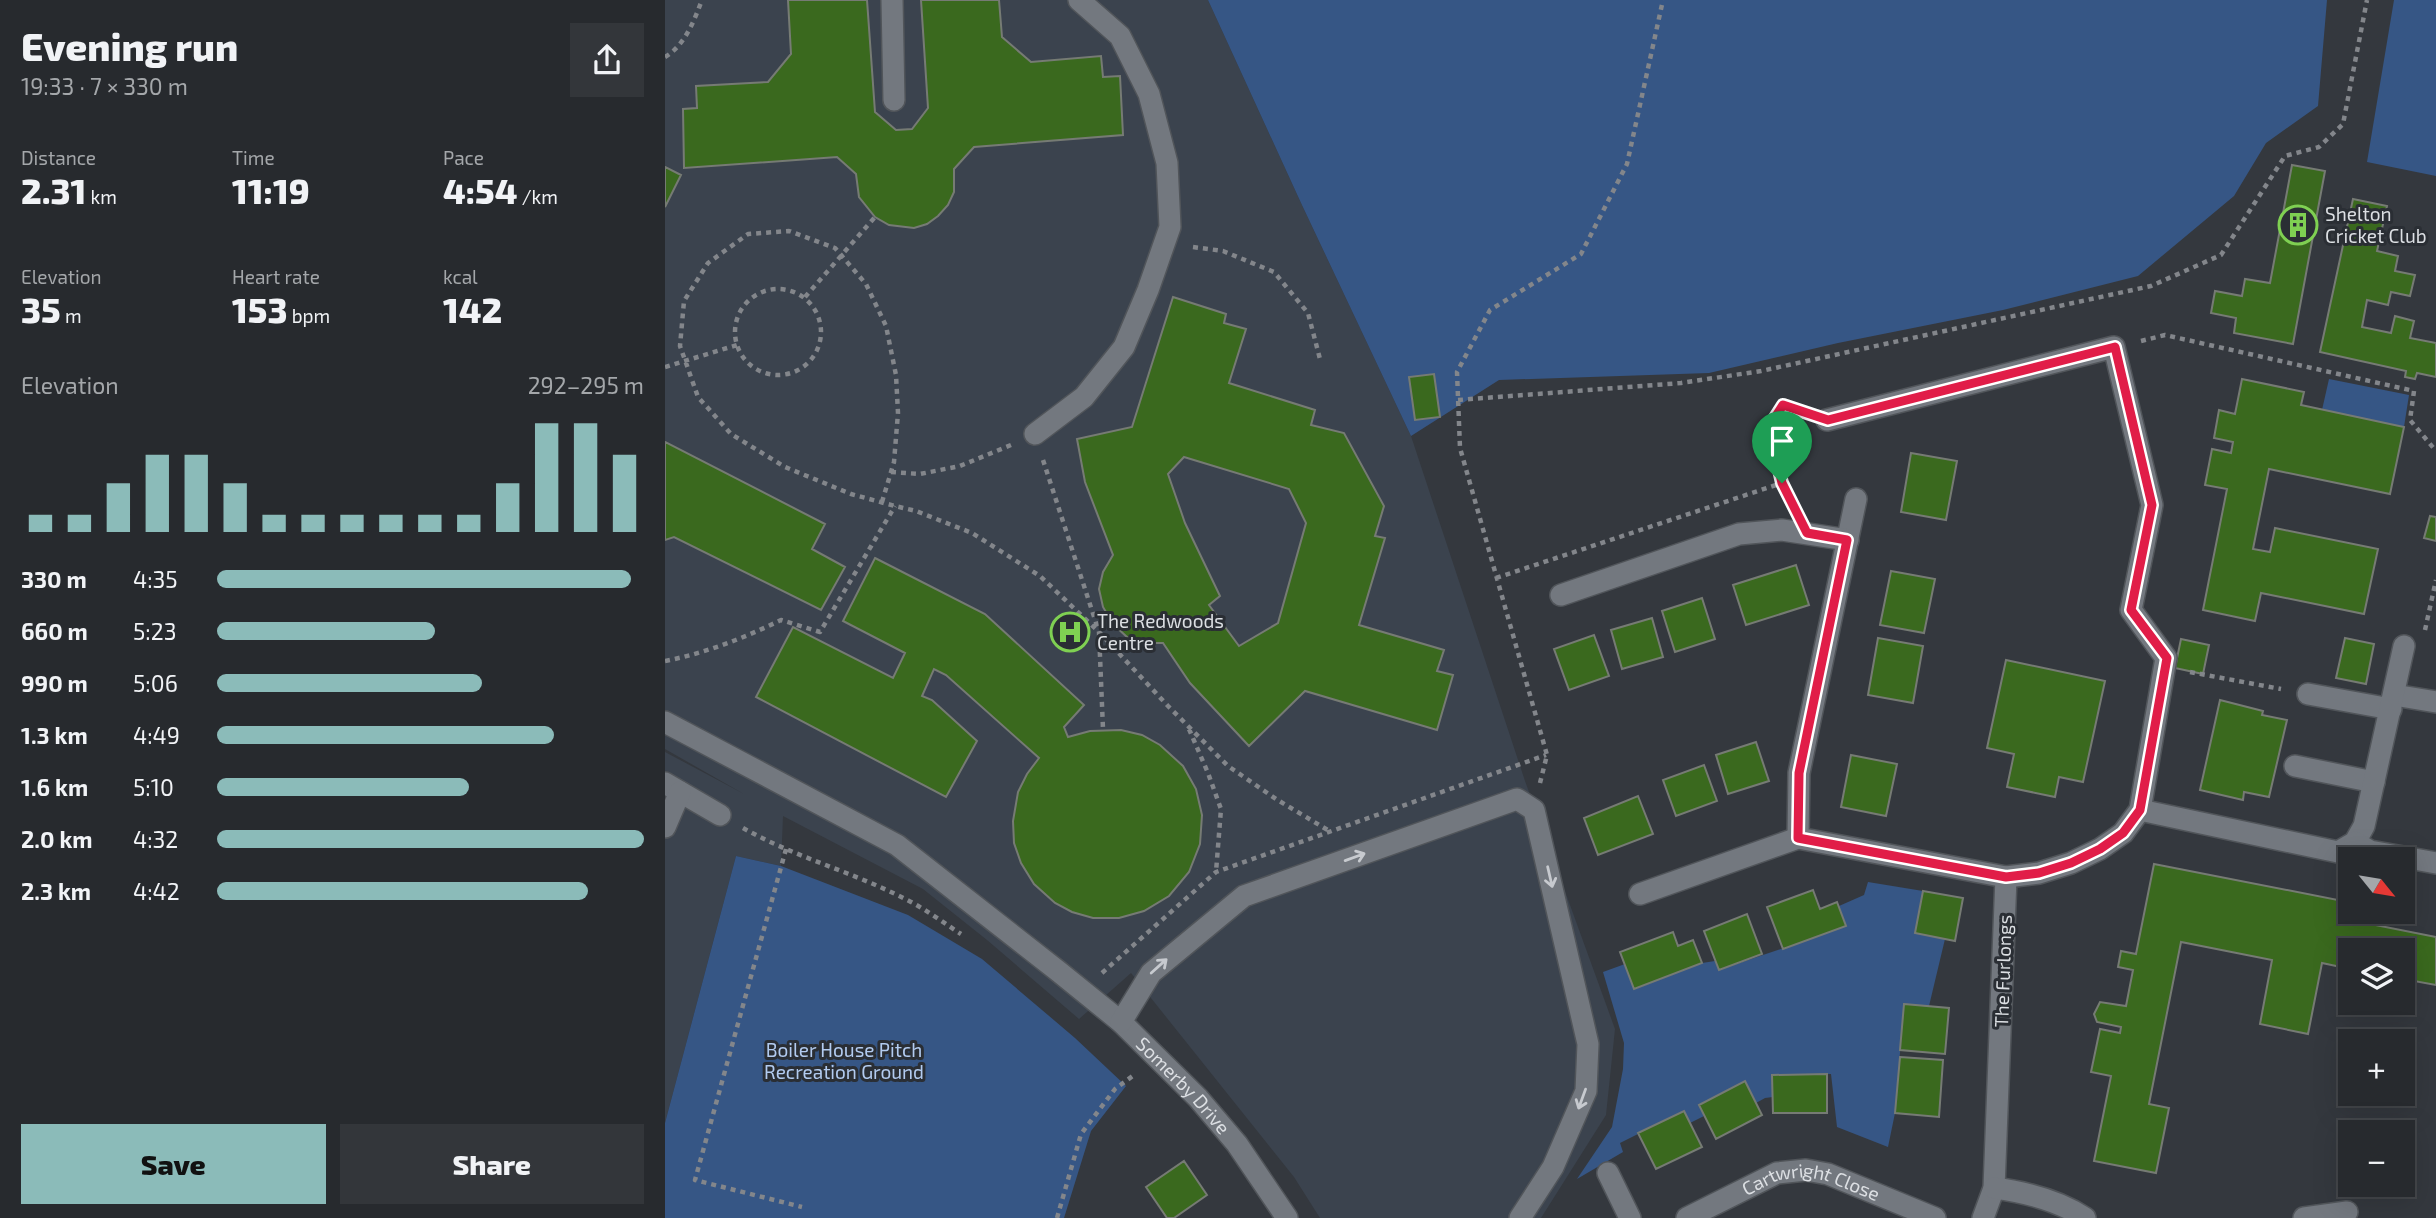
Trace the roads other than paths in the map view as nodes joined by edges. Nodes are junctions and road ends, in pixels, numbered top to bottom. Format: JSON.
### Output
{"nodes":[{"id":1,"x":892,"y":0,"type":"edge"},
{"id":2,"x":1079,"y":0,"type":"edge"},
{"id":3,"x":894,"y":100,"type":"dead end"},
{"id":4,"x":1828,"y":420,"type":"road end"},
{"id":5,"x":1035,"y":434,"type":"road end"},
{"id":6,"x":1856,"y":499,"type":"dead end"},
{"id":7,"x":1847,"y":540,"type":"junction"},
{"id":8,"x":1561,"y":595,"type":"dead end"},
{"id":9,"x":2404,"y":646,"type":"road end"},
{"id":10,"x":2308,"y":694,"type":"road end"},
{"id":11,"x":2392,"y":702,"type":"junction"},
{"id":12,"x":2436,"y":702,"type":"edge"},
{"id":13,"x":665,"y":722,"type":"edge"},
{"id":14,"x":2295,"y":766,"type":"dead end"},
{"id":15,"x":2374,"y":782,"type":"junction"},
{"id":16,"x":672,"y":788,"type":"edge"},
{"id":17,"x":2140,"y":810,"type":"junction"},
{"id":18,"x":720,"y":815,"type":"road end"},
{"id":19,"x":665,"y":827,"type":"edge"},
{"id":20,"x":1798,"y":838,"type":"junction"},
{"id":21,"x":2355,"y":842,"type":"junction"},
{"id":22,"x":2436,"y":863,"type":"edge"},
{"id":23,"x":2006,"y":877,"type":"junction"},
{"id":24,"x":1640,"y":894,"type":"dead end"},
{"id":25,"x":1121,"y":1022,"type":"junction"},
{"id":26,"x":1608,"y":1173,"type":"dead end"},
{"id":27,"x":1994,"y":1188,"type":"junction"},
{"id":28,"x":2347,"y":1212,"type":"dead end"},
{"id":29,"x":1287,"y":1218,"type":"edge"},
{"id":30,"x":1520,"y":1218,"type":"edge"},
{"id":31,"x":1629,"y":1218,"type":"edge"},
{"id":32,"x":1687,"y":1218,"type":"edge"},
{"id":33,"x":1935,"y":1218,"type":"edge"},
{"id":34,"x":1983,"y":1218,"type":"edge"},
{"id":35,"x":2085,"y":1218,"type":"edge"},
{"id":36,"x":2304,"y":1218,"type":"edge"}],
"edges":[{"from":1,"to":3,"type":"street"},
{"from":2,"to":5,"type":"street"},
{"from":4,"to":17,"type":"street"},
{"from":6,"to":7,"type":"street"},
{"from":7,"to":8,"type":"street"},
{"from":7,"to":20,"type":"street"},
{"from":9,"to":11,"type":"street"},
{"from":10,"to":11,"type":"street"},
{"from":11,"to":12,"type":"street"},
{"from":11,"to":15,"type":"street"},
{"from":13,"to":25,"type":"street","name":"Somerby Drive"},
{"from":14,"to":15,"type":"street"},
{"from":15,"to":21,"type":"street"},
{"from":16,"to":18,"type":"street"},
{"from":16,"to":19,"type":"street"},
{"from":17,"to":21,"type":"street"},
{"from":17,"to":23,"type":"street"},
{"from":20,"to":23,"type":"street"},
{"from":20,"to":24,"type":"street"},
{"from":21,"to":22,"type":"street"},
{"from":23,"to":27,"type":"street","name":"The Furlongs"},
{"from":25,"to":29,"type":"street","name":"Somerby Drive"},
{"from":25,"to":30,"type":"street","one_way":true},
{"from":26,"to":31,"type":"street"},
{"from":27,"to":34,"type":"street","name":"The Furlongs"},
{"from":27,"to":35,"type":"street"},
{"from":28,"to":36,"type":"street"},
{"from":32,"to":33,"type":"street","name":"Cartwright Close"}]}
